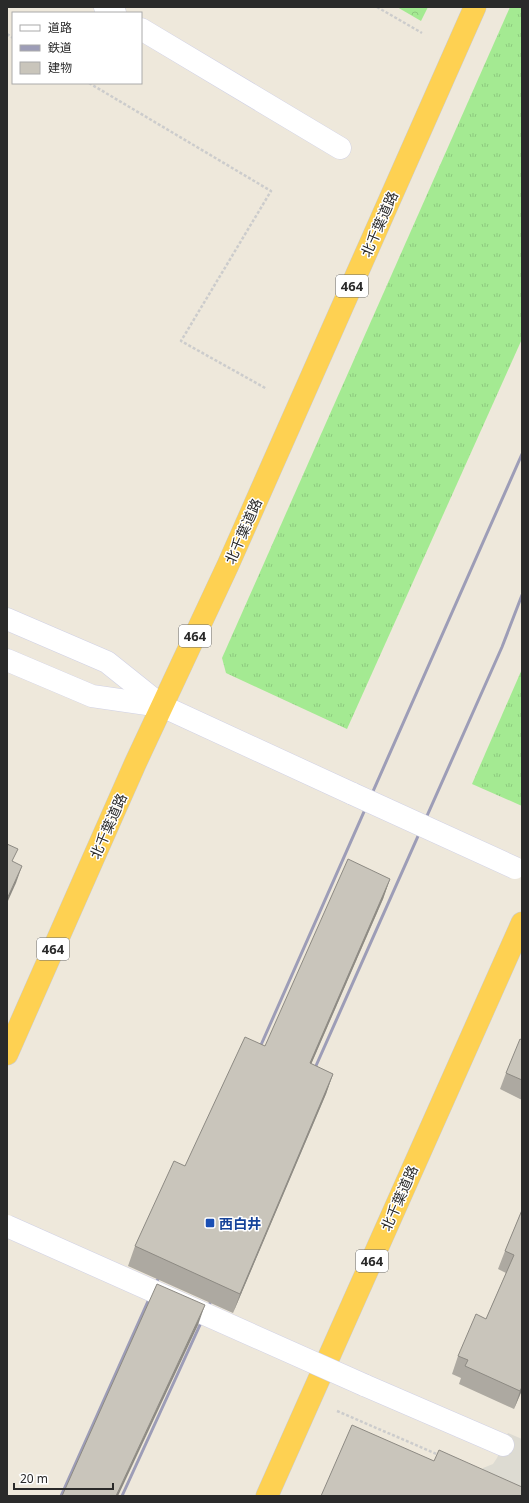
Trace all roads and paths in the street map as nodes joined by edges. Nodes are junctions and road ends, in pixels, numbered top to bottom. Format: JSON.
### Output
{"nodes":[{"id":1,"x":377,"y":7,"type":"edge"},
{"id":2,"x":475,"y":7,"type":"edge"},
{"id":3,"x":142,"y":30,"type":"edge"},
{"id":4,"x":422,"y":33,"type":"dead end"},
{"id":5,"x":91,"y":84,"type":"edge"},
{"id":6,"x":340,"y":148,"type":"dead end"},
{"id":7,"x":267,"y":389,"type":"dead end"},
{"id":8,"x":7,"y":619,"type":"edge"},
{"id":9,"x":7,"y":660,"type":"edge"},
{"id":10,"x":162,"y":706,"type":"junction"},
{"id":11,"x":518,"y":870,"type":"edge"},
{"id":12,"x":522,"y":923,"type":"edge"},
{"id":13,"x":7,"y":1054,"type":"edge"},
{"id":14,"x":7,"y":1226,"type":"edge"},
{"id":15,"x":338,"y":1411,"type":"dead end"},
{"id":16,"x":503,"y":1445,"type":"dead end"},
{"id":17,"x":444,"y":1458,"type":"edge"},
{"id":18,"x":267,"y":1496,"type":"edge"}],
"edges":[{"from":1,"to":4,"type":"path"},
{"from":2,"to":10,"type":"highway","name":"北千葉道路","number":"464"},
{"from":3,"to":6,"type":"street"},
{"from":5,"to":7,"type":"path"},
{"from":8,"to":10,"type":"street"},
{"from":9,"to":10,"type":"street"},
{"from":10,"to":11,"type":"street","bridge":true},
{"from":10,"to":13,"type":"highway","name":"北千葉道路","number":"464"},
{"from":12,"to":18,"type":"highway","name":"北千葉道路","number":"464"},
{"from":14,"to":16,"type":"street","bridge":true},
{"from":15,"to":17,"type":"path"}]}
